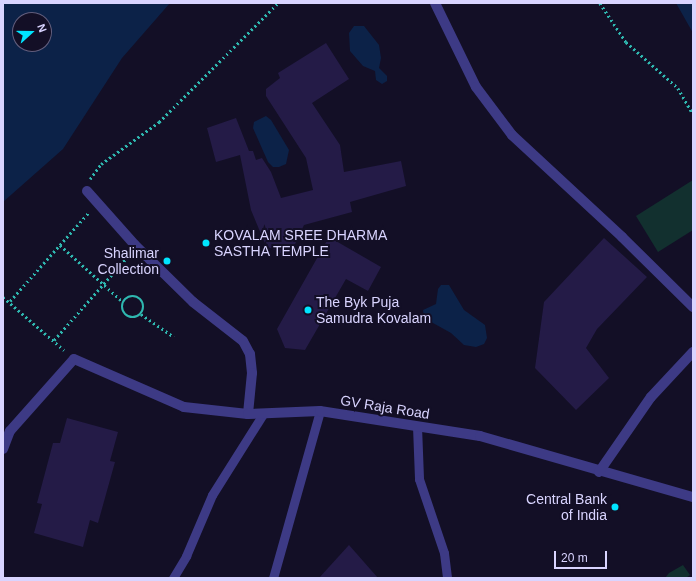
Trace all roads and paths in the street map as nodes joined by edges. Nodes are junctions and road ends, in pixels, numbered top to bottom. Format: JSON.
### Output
{"nodes":[{"id":1,"x":278,"y":3,"type":"edge"},
{"id":2,"x":435,"y":3,"type":"edge"},
{"id":3,"x":600,"y":3,"type":"edge"},
{"id":4,"x":693,"y":114,"type":"edge"},
{"id":5,"x":87,"y":191,"type":"joint"},
{"id":6,"x":89,"y":212,"type":"dead end"},
{"id":7,"x":60,"y":244,"type":"junction"},
{"id":8,"x":124,"y":250,"type":"dead end"},
{"id":9,"x":104,"y":284,"type":"junction"},
{"id":10,"x":3,"y":296,"type":"edge"},
{"id":11,"x":10,"y":301,"type":"junction"},
{"id":12,"x":123,"y":302,"type":"junction"},
{"id":13,"x":693,"y":307,"type":"edge"},
{"id":14,"x":141,"y":314,"type":"junction"},
{"id":15,"x":174,"y":337,"type":"dead end"},
{"id":16,"x":54,"y":340,"type":"junction"},
{"id":17,"x":693,"y":352,"type":"edge"},
{"id":18,"x":74,"y":359,"type":"junction"},
{"id":19,"x":320,"y":411,"type":"junction"},
{"id":20,"x":248,"y":414,"type":"junction"},
{"id":21,"x":263,"y":414,"type":"junction"},
{"id":22,"x":417,"y":426,"type":"junction"},
{"id":23,"x":3,"y":449,"type":"edge"},
{"id":24,"x":599,"y":472,"type":"junction"},
{"id":25,"x":693,"y":498,"type":"edge"},
{"id":26,"x":174,"y":578,"type":"edge"},
{"id":27,"x":273,"y":578,"type":"edge"},
{"id":28,"x":447,"y":578,"type":"edge"}],
"edges":[{"from":1,"to":5,"type":"path"},
{"from":2,"to":13,"type":"street"},
{"from":3,"to":4,"type":"path"},
{"from":5,"to":20,"type":"street"},
{"from":6,"to":7,"type":"path"},
{"from":7,"to":9,"type":"path"},
{"from":7,"to":11,"type":"path"},
{"from":8,"to":9,"type":"path"},
{"from":9,"to":12,"type":"path"},
{"from":9,"to":16,"type":"path"},
{"from":10,"to":11,"type":"path"},
{"from":11,"to":16,"type":"path"},
{"from":12,"to":14,"type":"path"},
{"from":12,"to":14,"type":"path"},
{"from":14,"to":15,"type":"path"},
{"from":16,"to":18,"type":"path"},
{"from":17,"to":24,"type":"street"},
{"from":18,"to":20,"type":"street","name":"GV Raja Road"},
{"from":18,"to":23,"type":"street"},
{"from":19,"to":21,"type":"street","name":"GV Raja Road"},
{"from":19,"to":22,"type":"street","name":"GV Raja Road"},
{"from":19,"to":27,"type":"lane"},
{"from":20,"to":21,"type":"street","name":"GV Raja Road"},
{"from":21,"to":26,"type":"lane"},
{"from":22,"to":24,"type":"street","name":"GV Raja Road"},
{"from":22,"to":28,"type":"lane"},
{"from":24,"to":25,"type":"street","name":"GV Raja Road"}]}
